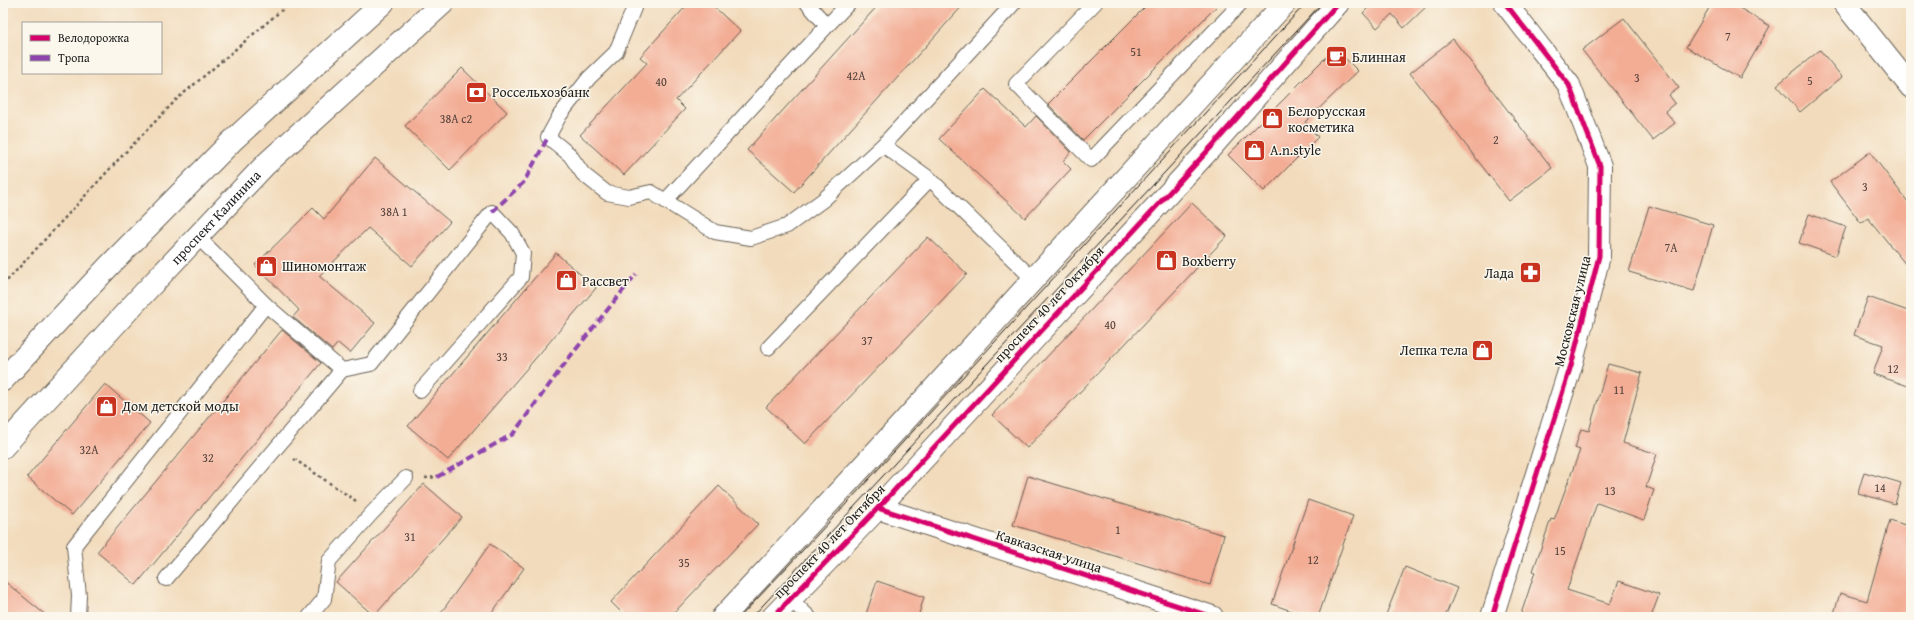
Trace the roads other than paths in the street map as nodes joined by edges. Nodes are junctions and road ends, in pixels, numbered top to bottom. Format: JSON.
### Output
{"nodes":[{"id":1,"x":383,"y":3,"type":"edge"},
{"id":2,"x":443,"y":3,"type":"edge"},
{"id":3,"x":636,"y":3,"type":"edge"},
{"id":4,"x":807,"y":3,"type":"edge"},
{"id":5,"x":849,"y":3,"type":"edge"},
{"id":6,"x":1014,"y":3,"type":"edge"},
{"id":7,"x":1095,"y":3,"type":"edge"},
{"id":8,"x":1241,"y":3,"type":"edge"},
{"id":9,"x":1285,"y":3,"type":"edge"},
{"id":10,"x":1338,"y":3,"type":"edge"},
{"id":11,"x":1505,"y":3,"type":"edge"},
{"id":12,"x":1844,"y":3,"type":"edge"},
{"id":13,"x":827,"y":26,"type":"junction"},
{"id":14,"x":1911,"y":87,"type":"edge"},
{"id":15,"x":883,"y":145,"type":"junction"},
{"id":16,"x":930,"y":179,"type":"junction"},
{"id":17,"x":666,"y":200,"type":"junction"},
{"id":18,"x":198,"y":237,"type":"junction"},
{"id":19,"x":1033,"y":279,"type":"junction"},
{"id":20,"x":266,"y":305,"type":"junction"},
{"id":21,"x":768,"y":348,"type":"dead end"},
{"id":22,"x":342,"y":370,"type":"junction"},
{"id":23,"x":3,"y":380,"type":"edge"},
{"id":24,"x":420,"y":391,"type":"dead end"},
{"id":25,"x":3,"y":447,"type":"edge"},
{"id":26,"x":406,"y":478,"type":"dead end"},
{"id":27,"x":878,"y":508,"type":"junction"},
{"id":28,"x":166,"y":579,"type":"dead end"},
{"id":29,"x":790,"y":599,"type":"junction"},
{"id":30,"x":78,"y":617,"type":"edge"},
{"id":31,"x":309,"y":617,"type":"edge"},
{"id":32,"x":723,"y":617,"type":"edge"},
{"id":33,"x":773,"y":617,"type":"edge"},
{"id":34,"x":809,"y":617,"type":"edge"},
{"id":35,"x":1212,"y":617,"type":"edge"},
{"id":36,"x":1492,"y":617,"type":"edge"}],
"edges":[{"from":1,"to":23,"type":"street"},
{"from":2,"to":18,"type":"street","name":"проспект Калинина"},
{"from":3,"to":17,"type":"lane"},
{"from":4,"to":13,"type":"lane"},
{"from":5,"to":13,"type":"lane"},
{"from":6,"to":15,"type":"lane"},
{"from":7,"to":8,"type":"lane"},
{"from":9,"to":19,"type":"street","name":"проспект 40 лет Октября"},
{"from":10,"to":27,"type":"street","name":"проспект 40 лет Октября"},
{"from":11,"to":36,"type":"street","name":"Московская улица"},
{"from":12,"to":14,"type":"street"},
{"from":13,"to":17,"type":"lane"},
{"from":15,"to":16,"type":"lane"},
{"from":15,"to":17,"type":"lane"},
{"from":16,"to":19,"type":"lane"},
{"from":16,"to":21,"type":"lane"},
{"from":18,"to":20,"type":"lane"},
{"from":18,"to":25,"type":"street","name":"проспект Калинина"},
{"from":19,"to":32,"type":"street","name":"проспект 40 лет Октября"},
{"from":20,"to":22,"type":"lane"},
{"from":20,"to":30,"type":"lane"},
{"from":22,"to":24,"type":"lane"},
{"from":22,"to":28,"type":"lane"},
{"from":26,"to":31,"type":"lane"},
{"from":27,"to":29,"type":"street","name":"проспект 40 лет Октября"},
{"from":27,"to":35,"type":"street","name":"Кавказская улица"},
{"from":29,"to":33,"type":"street","name":"проспект 40 лет Октября"},
{"from":29,"to":34,"type":"lane"}]}
